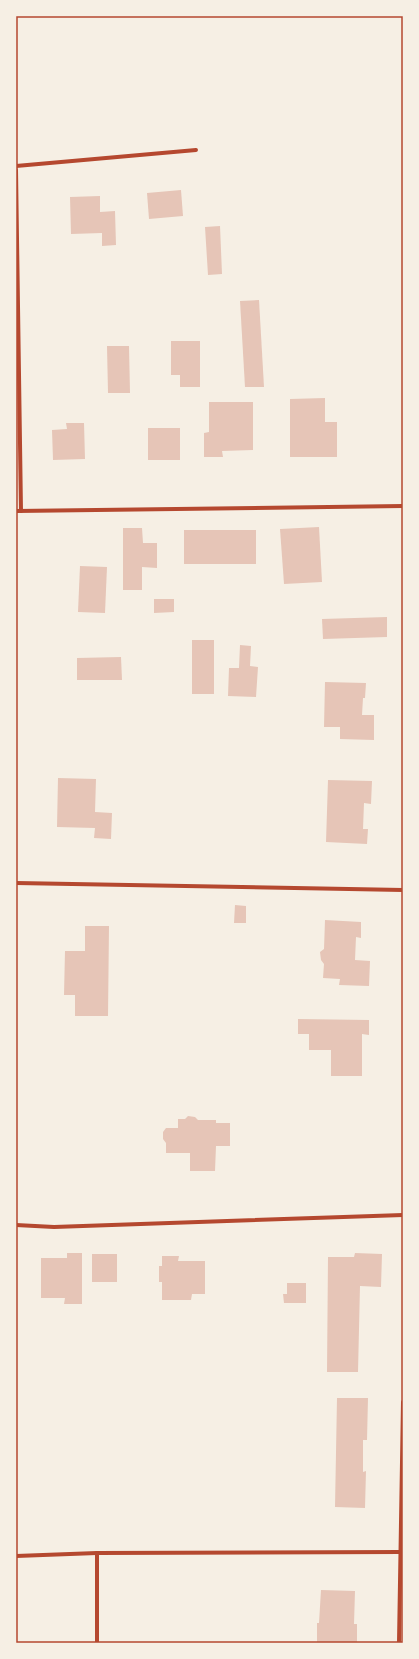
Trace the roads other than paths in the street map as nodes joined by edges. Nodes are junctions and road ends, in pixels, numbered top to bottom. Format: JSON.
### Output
{"nodes":[{"id":1,"x":196,"y":150,"type":"dead end"},
{"id":2,"x":16,"y":166,"type":"edge"},
{"id":3,"x":16,"y":170,"type":"edge"},
{"id":4,"x":403,"y":506,"type":"edge"},
{"id":5,"x":21,"y":510,"type":"junction"},
{"id":6,"x":16,"y":511,"type":"edge"},
{"id":7,"x":16,"y":883,"type":"edge"},
{"id":8,"x":403,"y":890,"type":"edge"},
{"id":9,"x":403,"y":1215,"type":"edge"},
{"id":10,"x":16,"y":1224,"type":"edge"},
{"id":11,"x":403,"y":1402,"type":"edge"},
{"id":12,"x":401,"y":1552,"type":"junction"},
{"id":13,"x":97,"y":1553,"type":"junction"},
{"id":14,"x":16,"y":1556,"type":"edge"},
{"id":15,"x":97,"y":1643,"type":"edge"},
{"id":16,"x":399,"y":1643,"type":"edge"}],
"edges":[{"from":1,"to":2,"type":"street"},
{"from":3,"to":5,"type":"street"},
{"from":4,"to":5,"type":"street"},
{"from":5,"to":6,"type":"street"},
{"from":7,"to":8,"type":"street"},
{"from":9,"to":10,"type":"street"},
{"from":11,"to":12,"type":"street"},
{"from":12,"to":13,"type":"street"},
{"from":12,"to":16,"type":"street"},
{"from":13,"to":14,"type":"street"},
{"from":13,"to":15,"type":"street"}]}
